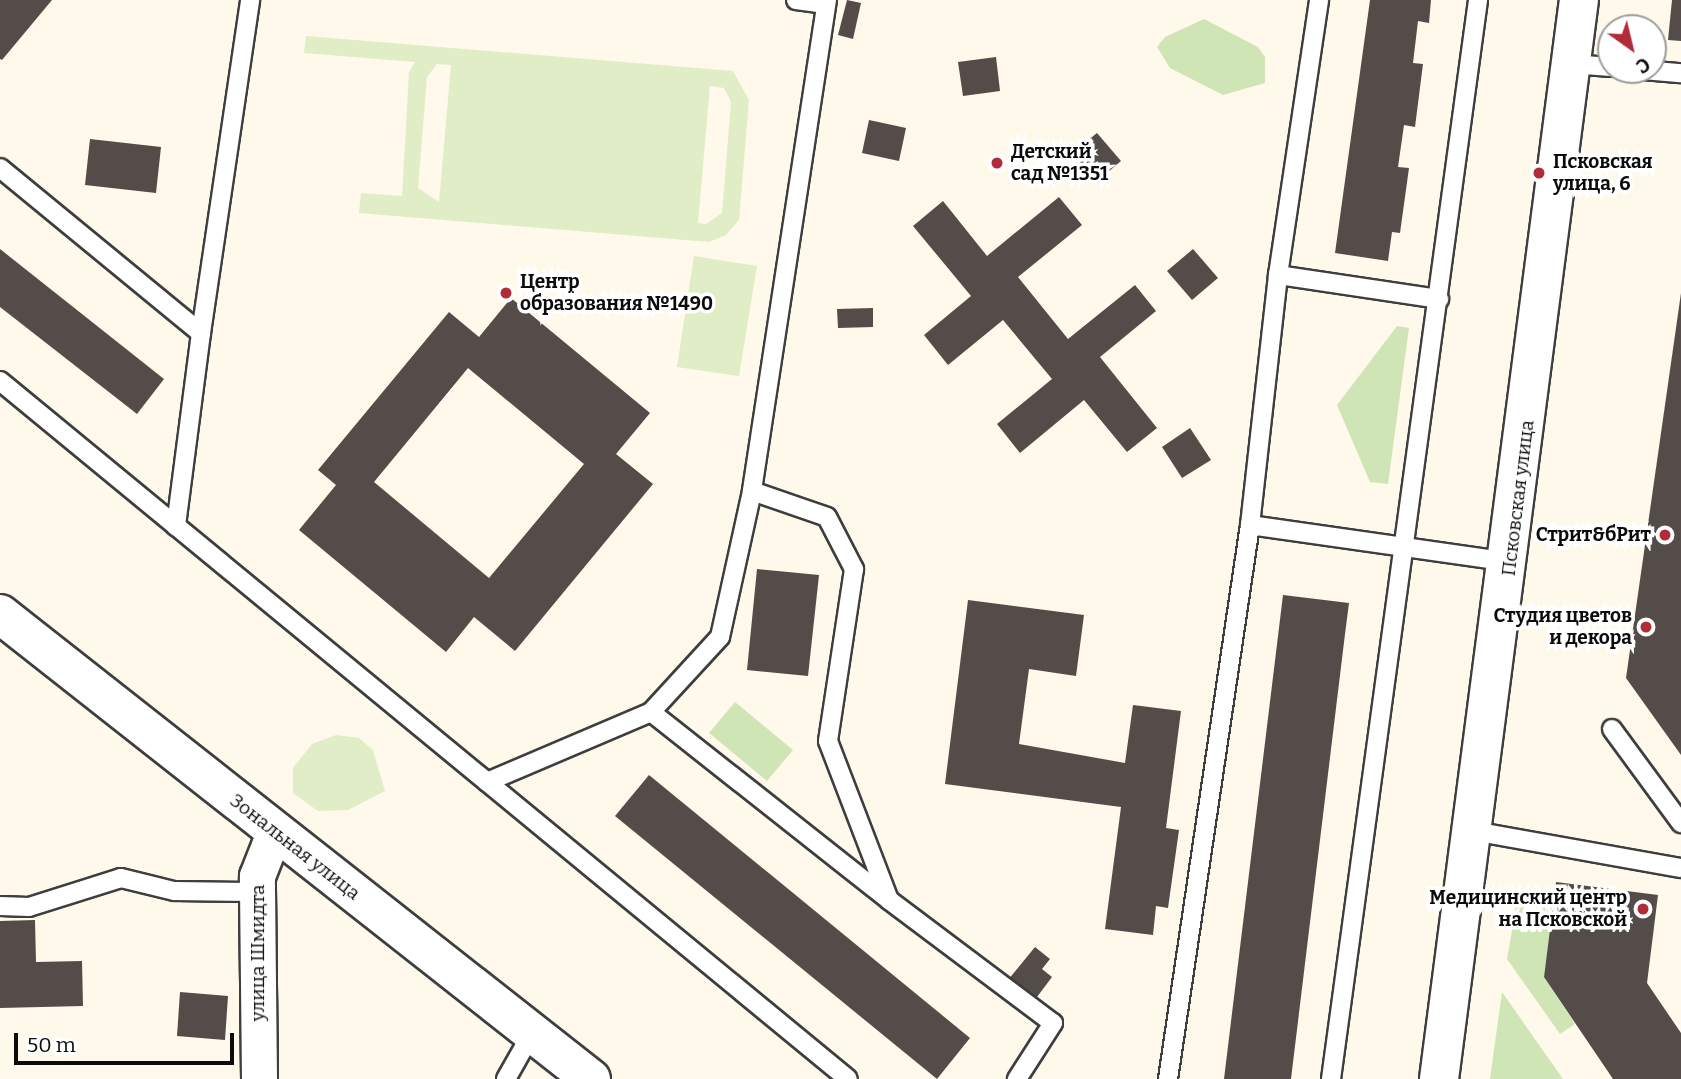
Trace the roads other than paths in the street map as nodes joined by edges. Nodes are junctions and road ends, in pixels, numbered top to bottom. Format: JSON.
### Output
{"nodes":[{"id":1,"x":250,"y":0,"type":"edge"},
{"id":2,"x":796,"y":0,"type":"edge"},
{"id":3,"x":1319,"y":0,"type":"edge"},
{"id":4,"x":1478,"y":0,"type":"edge"},
{"id":5,"x":1579,"y":0,"type":"edge"},
{"id":6,"x":827,"y":2,"type":"edge"},
{"id":7,"x":1571,"y":64,"type":"junction"},
{"id":8,"x":1597,"y":66,"type":"edge"},
{"id":9,"x":0,"y":167,"type":"edge"},
{"id":10,"x":1278,"y":275,"type":"junction"},
{"id":11,"x":1439,"y":299,"type":"junction"},
{"id":12,"x":201,"y":333,"type":"junction"},
{"id":13,"x":0,"y":381,"type":"edge"},
{"id":14,"x":752,"y":491,"type":"junction"},
{"id":15,"x":1250,"y":525,"type":"junction"},
{"id":16,"x":176,"y":526,"type":"junction"},
{"id":17,"x":1406,"y":547,"type":"junction"},
{"id":18,"x":1510,"y":562,"type":"junction"},
{"id":19,"x":0,"y":614,"type":"edge"},
{"id":20,"x":651,"y":712,"type":"junction"},
{"id":21,"x":1612,"y":729,"type":"dead end"},
{"id":22,"x":487,"y":782,"type":"junction"},
{"id":23,"x":1681,"y":823,"type":"edge"},
{"id":24,"x":275,"y":830,"type":"junction"},
{"id":25,"x":1474,"y":831,"type":"junction"},
{"id":26,"x":1681,"y":868,"type":"edge"},
{"id":27,"x":258,"y":892,"type":"junction"},
{"id":28,"x":890,"y":900,"type":"junction"},
{"id":29,"x":0,"y":906,"type":"edge"},
{"id":30,"x":532,"y":1033,"type":"junction"},
{"id":31,"x":259,"y":1079,"type":"edge"},
{"id":32,"x":506,"y":1079,"type":"edge"},
{"id":33,"x":591,"y":1079,"type":"edge"},
{"id":34,"x":848,"y":1079,"type":"edge"},
{"id":35,"x":1017,"y":1079,"type":"edge"},
{"id":36,"x":1168,"y":1079,"type":"edge"},
{"id":37,"x":1331,"y":1079,"type":"edge"},
{"id":38,"x":1439,"y":1079,"type":"edge"}],
"edges":[{"from":1,"to":12,"type":"lane"},
{"from":2,"to":6,"type":"lane"},
{"from":3,"to":10,"type":"lane"},
{"from":4,"to":11,"type":"lane"},
{"from":5,"to":7,"type":"street","name":"Псковская улица"},
{"from":6,"to":14,"type":"lane"},
{"from":7,"to":8,"type":"lane"},
{"from":7,"to":18,"type":"street","name":"Псковская улица"},
{"from":9,"to":12,"type":"lane"},
{"from":10,"to":11,"type":"lane"},
{"from":10,"to":15,"type":"lane"},
{"from":11,"to":17,"type":"lane"},
{"from":12,"to":16,"type":"lane"},
{"from":13,"to":16,"type":"lane"},
{"from":14,"to":20,"type":"lane"},
{"from":14,"to":28,"type":"lane"},
{"from":15,"to":17,"type":"lane"},
{"from":15,"to":36,"type":"lane"},
{"from":16,"to":22,"type":"lane"},
{"from":17,"to":18,"type":"lane"},
{"from":17,"to":37,"type":"lane"},
{"from":18,"to":25,"type":"street","name":"Псковская улица"},
{"from":19,"to":24,"type":"street","name":"Зональная улица"},
{"from":20,"to":22,"type":"lane"},
{"from":20,"to":28,"type":"lane"},
{"from":21,"to":23,"type":"lane"},
{"from":22,"to":34,"type":"lane"},
{"from":24,"to":27,"type":"street","name":"улица Шмидта"},
{"from":24,"to":30,"type":"street","name":"Зональная улица"},
{"from":25,"to":26,"type":"lane"},
{"from":25,"to":38,"type":"street","name":"Псковская улица"},
{"from":27,"to":29,"type":"lane"},
{"from":27,"to":31,"type":"street","name":"улица Шмидта"},
{"from":28,"to":35,"type":"lane"},
{"from":30,"to":32,"type":"lane"},
{"from":30,"to":33,"type":"street","name":"Зональная улица"}]}
